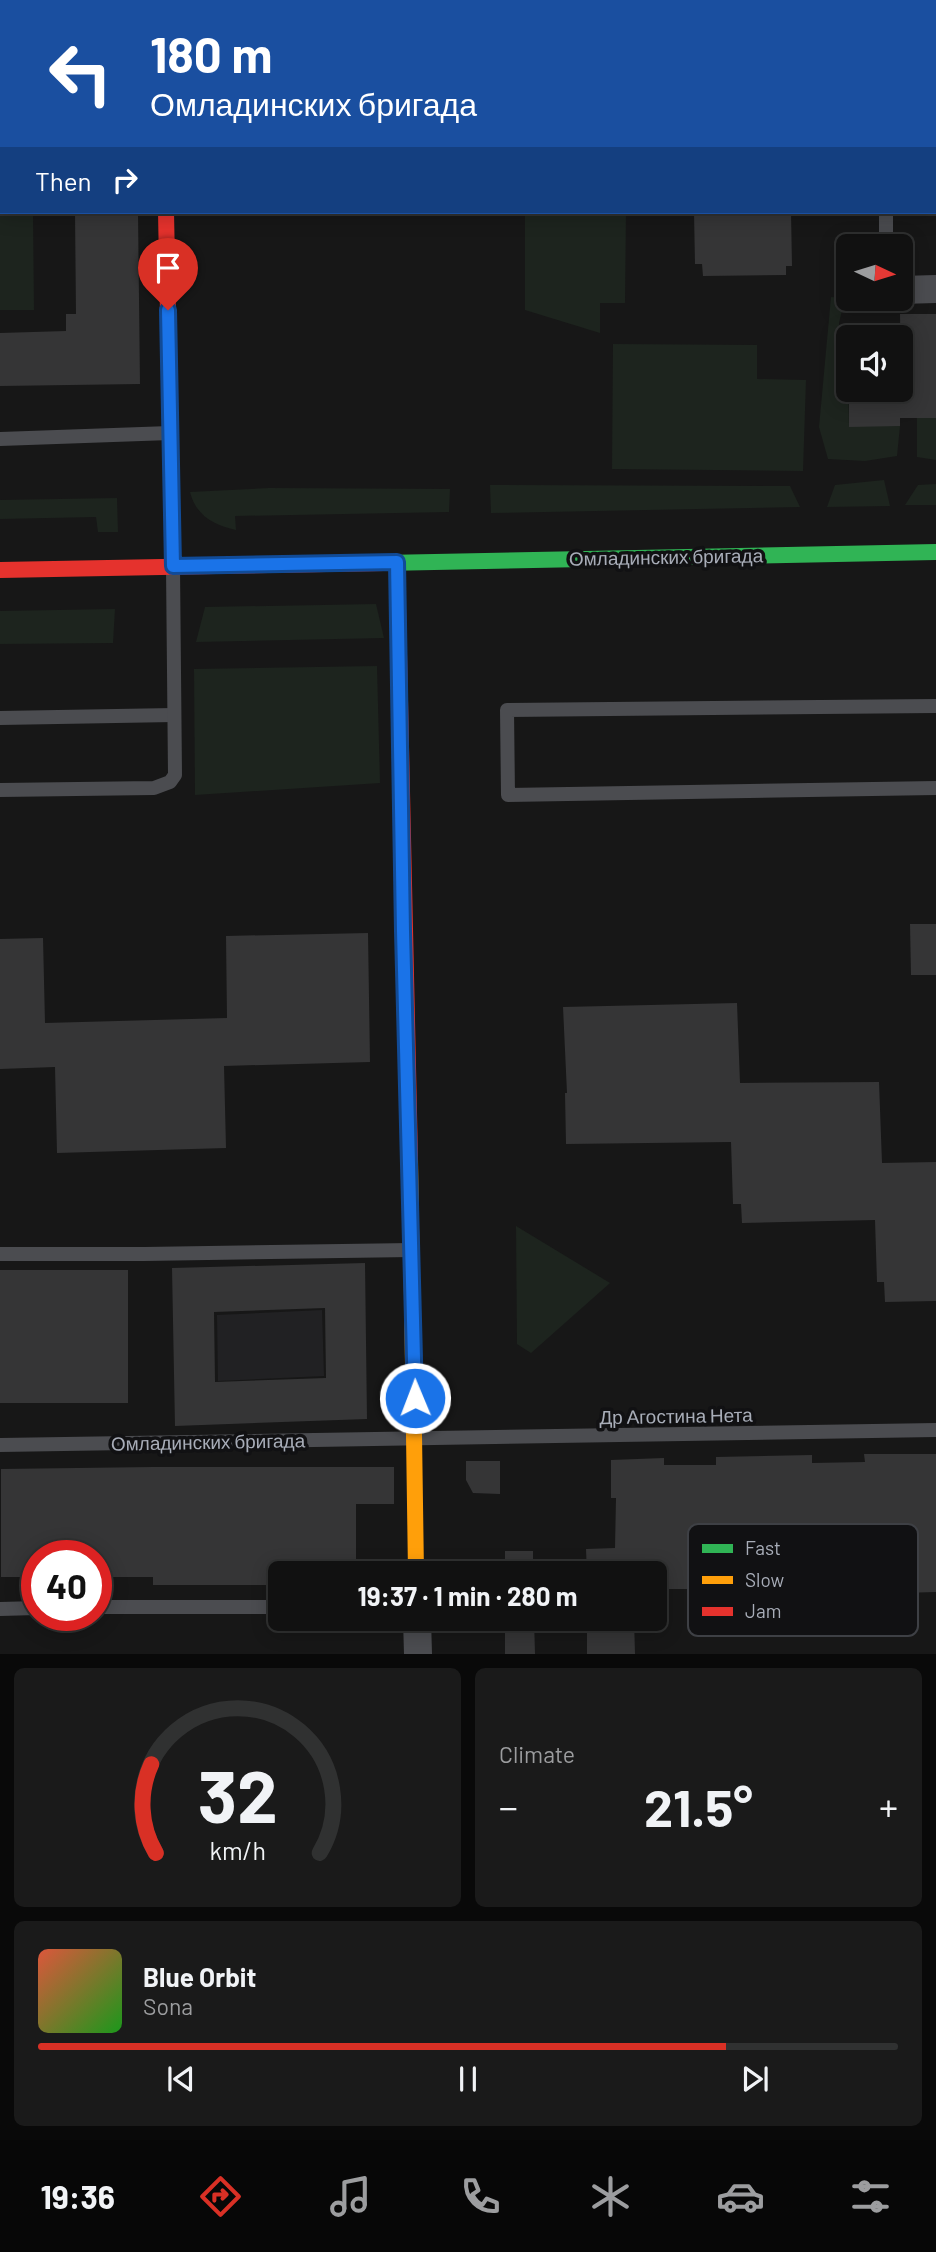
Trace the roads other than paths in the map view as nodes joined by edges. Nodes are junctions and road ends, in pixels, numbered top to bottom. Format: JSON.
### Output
{"nodes":[{"id":1,"x":166,"y":214,"type":"edge"},
{"id":2,"x":886,"y":214,"type":"edge"},
{"id":3,"x":886,"y":234,"type":"edge"},
{"id":4,"x":936,"y":289,"type":"edge"},
{"id":5,"x":914,"y":290,"type":"edge"},
{"id":6,"x":171,"y":433,"type":"junction"},
{"id":7,"x":0,"y":439,"type":"edge"},
{"id":8,"x":936,"y":552,"type":"edge"},
{"id":9,"x":397,"y":562,"type":"junction"},
{"id":10,"x":173,"y":566,"type":"junction"},
{"id":11,"x":0,"y":570,"type":"edge"},
{"id":12,"x":936,"y":706,"type":"edge"},
{"id":13,"x":174,"y":715,"type":"junction"},
{"id":14,"x":0,"y":718,"type":"edge"},
{"id":15,"x":936,"y":788,"type":"edge"},
{"id":16,"x":0,"y":790,"type":"edge"},
{"id":17,"x":413,"y":1250,"type":"junction"},
{"id":18,"x":0,"y":1254,"type":"edge"},
{"id":19,"x":936,"y":1430,"type":"edge"},
{"id":20,"x":416,"y":1440,"type":"junction"},
{"id":21,"x":0,"y":1445,"type":"edge"},
{"id":22,"x":416,"y":1561,"type":"edge"},
{"id":23,"x":112,"y":1607,"type":"edge"},
{"id":24,"x":268,"y":1607,"type":"edge"},
{"id":25,"x":21,"y":1608,"type":"edge"},
{"id":26,"x":0,"y":1609,"type":"edge"},
{"id":27,"x":417,"y":1631,"type":"edge"},
{"id":28,"x":418,"y":1654,"type":"edge"}],
"edges":[{"from":1,"to":6,"type":"street"},
{"from":2,"to":3,"type":"lane"},
{"from":4,"to":5,"type":"street"},
{"from":6,"to":7,"type":"lane"},
{"from":6,"to":10,"type":"street"},
{"from":8,"to":9,"type":"street","name":"Омладинских бригада"},
{"from":9,"to":10,"type":"street","name":"Омладинских бригада"},
{"from":9,"to":17,"type":"street"},
{"from":10,"to":11,"type":"street","name":"Омладинских бригада"},
{"from":10,"to":13,"type":"lane"},
{"from":12,"to":15,"type":"lane"},
{"from":13,"to":14,"type":"lane"},
{"from":13,"to":16,"type":"lane"},
{"from":17,"to":18,"type":"lane"},
{"from":17,"to":20,"type":"street"},
{"from":19,"to":20,"type":"lane","name":"Др Агостина Нета"},
{"from":20,"to":21,"type":"lane","name":"Омладинских бригада"},
{"from":20,"to":22,"type":"street"},
{"from":23,"to":24,"type":"lane"},
{"from":25,"to":26,"type":"lane"},
{"from":27,"to":28,"type":"street"}]}
